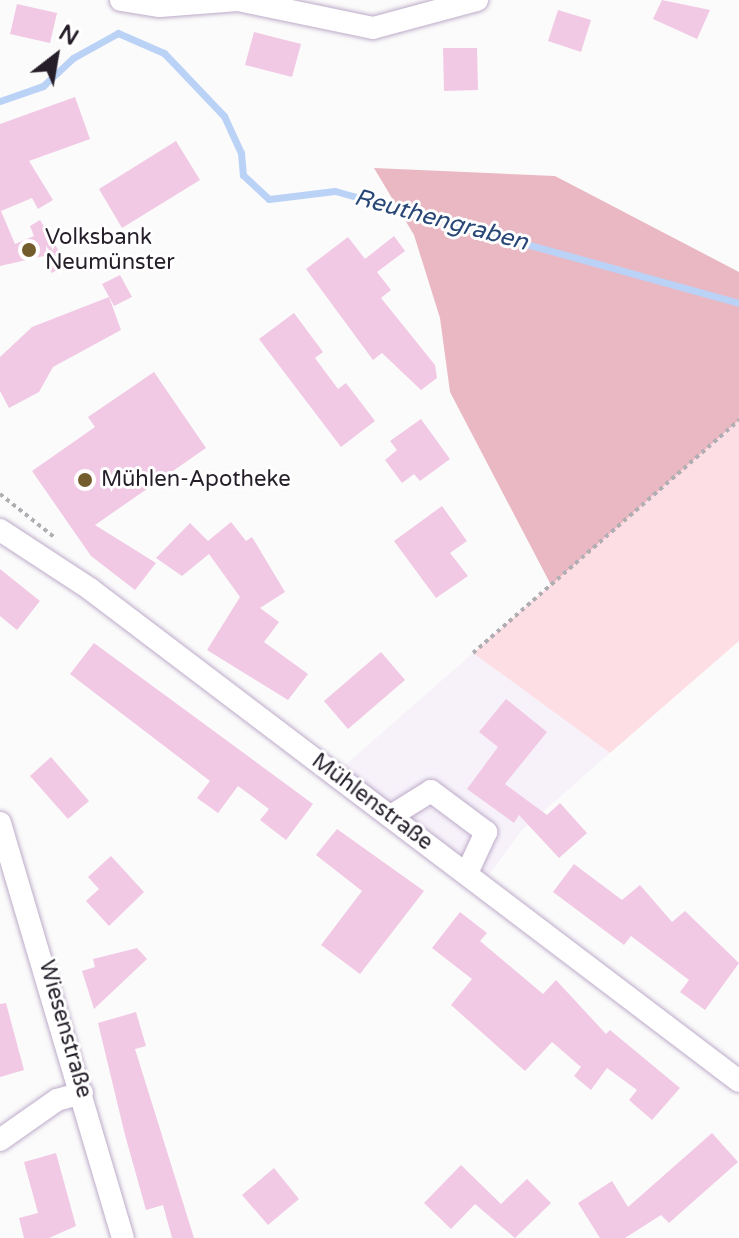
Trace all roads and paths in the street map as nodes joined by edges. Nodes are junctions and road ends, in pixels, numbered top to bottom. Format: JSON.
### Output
{"nodes":[{"id":1,"x":121,"y":0,"type":"edge"},
{"id":2,"x":238,"y":0,"type":"edge"},
{"id":3,"x":477,"y":0,"type":"edge"},
{"id":4,"x":739,"y":420,"type":"edge"},
{"id":5,"x":0,"y":530,"type":"edge"},
{"id":6,"x":473,"y":653,"type":"dead end"},
{"id":7,"x":391,"y":816,"type":"junction"},
{"id":8,"x":0,"y":823,"type":"edge"},
{"id":9,"x":467,"y":873,"type":"junction"},
{"id":10,"x":739,"y":1081,"type":"edge"},
{"id":11,"x":82,"y":1093,"type":"junction"},
{"id":12,"x":0,"y":1140,"type":"edge"},
{"id":13,"x":123,"y":1238,"type":"edge"}],
"edges":[{"from":1,"to":2,"type":"street"},
{"from":2,"to":3,"type":"street"},
{"from":4,"to":6,"type":"path"},
{"from":5,"to":7,"type":"street","name":"Mühlenstraße"},
{"from":7,"to":9,"type":"street","name":"Mühlenstraße"},
{"from":7,"to":9,"type":"street"},
{"from":8,"to":11,"type":"street","name":"Wiesenstraße"},
{"from":9,"to":10,"type":"street","name":"Mühlenstraße"},
{"from":11,"to":12,"type":"street"},
{"from":11,"to":13,"type":"street","name":"Wiesenstraße"}]}
